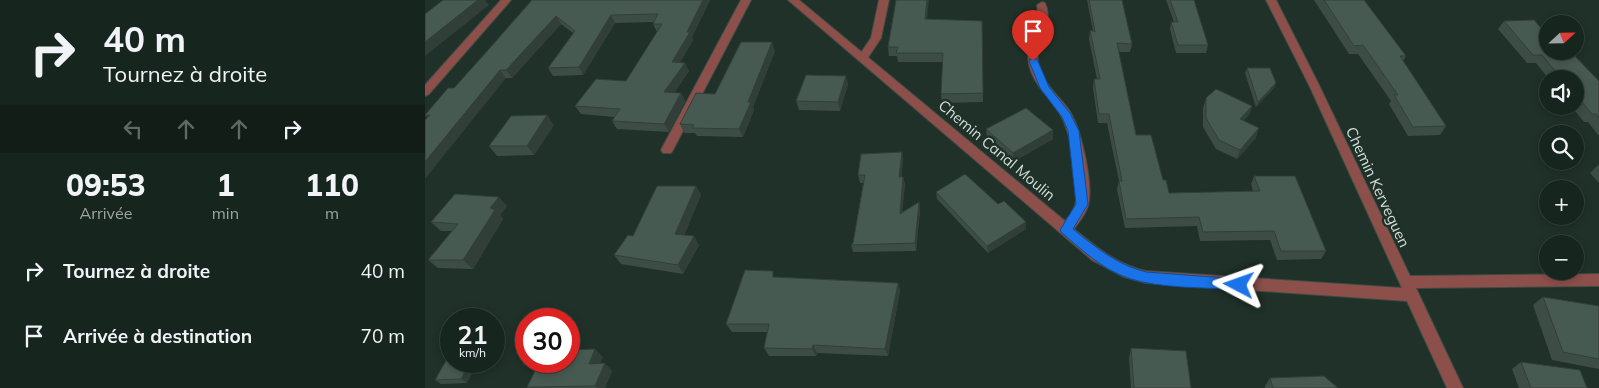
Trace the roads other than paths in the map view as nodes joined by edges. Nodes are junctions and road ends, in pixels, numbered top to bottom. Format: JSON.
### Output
{"nodes":[{"id":1,"x":506,"y":0,"type":"edge"},
{"id":2,"x":745,"y":0,"type":"edge"},
{"id":3,"x":793,"y":0,"type":"edge"},
{"id":4,"x":884,"y":0,"type":"edge"},
{"id":5,"x":1271,"y":0,"type":"edge"},
{"id":6,"x":1042,"y":6,"type":"dead end"},
{"id":7,"x":863,"y":57,"type":"junction"},
{"id":8,"x":425,"y":92,"type":"edge"},
{"id":9,"x":667,"y":150,"type":"dead end"},
{"id":10,"x":1066,"y":230,"type":"junction"},
{"id":11,"x":1599,"y":280,"type":"edge"},
{"id":12,"x":1404,"y":282,"type":"junction"},
{"id":13,"x":1410,"y":295,"type":"junction"},
{"id":14,"x":1455,"y":388,"type":"edge"}],
"edges":[{"from":1,"to":8,"type":"street"},
{"from":2,"to":9,"type":"street"},
{"from":3,"to":7,"type":"street","name":"Chemin Canal Moulin"},
{"from":4,"to":7,"type":"street"},
{"from":5,"to":12,"type":"street","name":"Chemin Kerveguen"},
{"from":6,"to":10,"type":"street"},
{"from":7,"to":10,"type":"street","name":"Chemin Canal Moulin"},
{"from":10,"to":13,"type":"street","name":"Chemin Canal Moulin"},
{"from":11,"to":12,"type":"street"},
{"from":12,"to":13,"type":"street","name":"Chemin Kerveguen"},
{"from":13,"to":14,"type":"street","name":"Chemin Kerveguen"}]}
